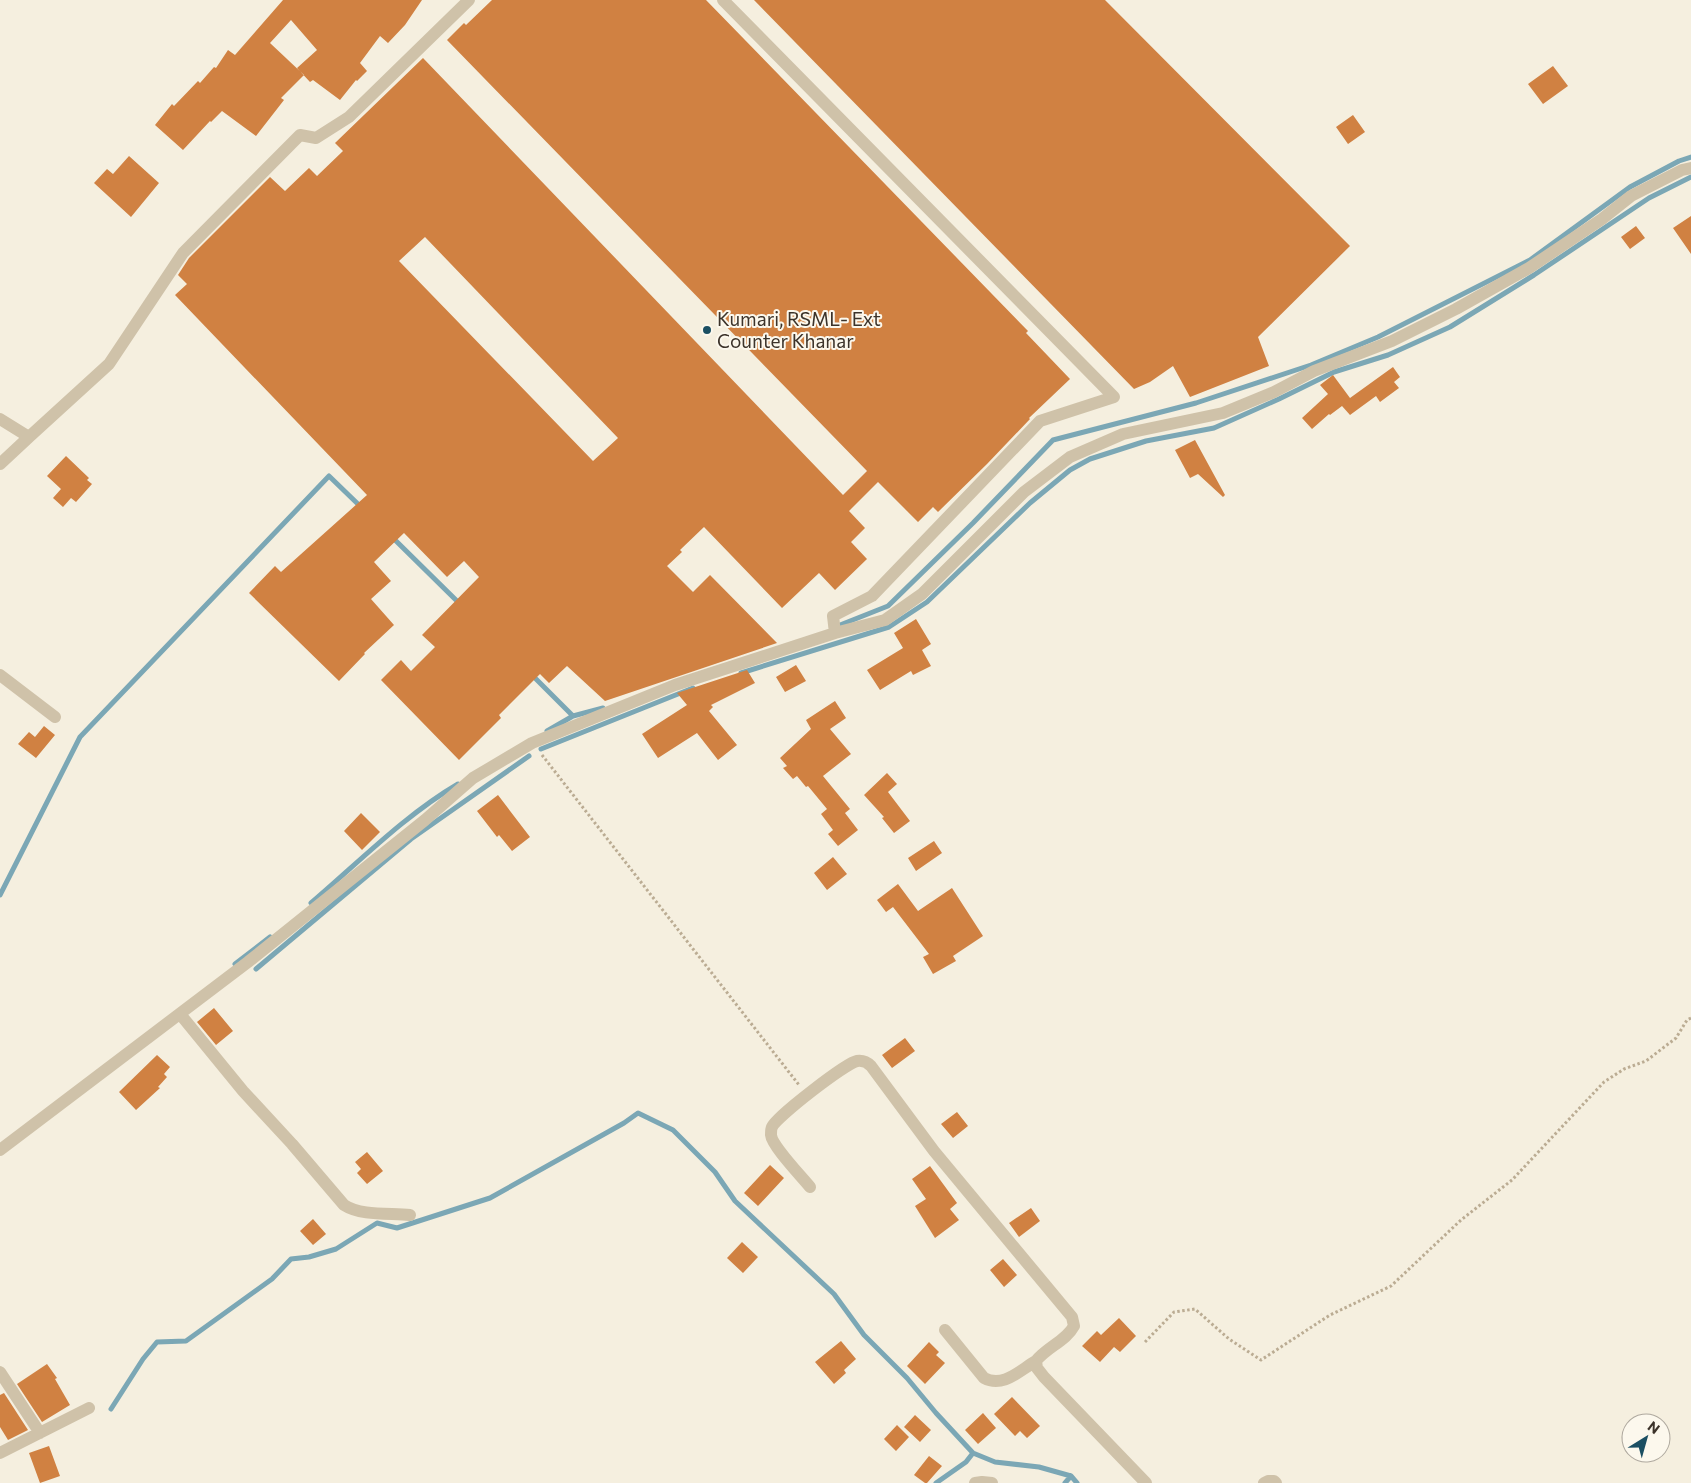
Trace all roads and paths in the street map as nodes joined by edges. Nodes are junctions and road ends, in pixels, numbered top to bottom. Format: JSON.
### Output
{"nodes":[{"id":1,"x":468,"y":0,"type":"edge"},
{"id":2,"x":723,"y":0,"type":"edge"},
{"id":3,"x":1691,"y":168,"type":"edge"},
{"id":4,"x":0,"y":418,"type":"edge"},
{"id":5,"x":29,"y":437,"type":"junction"},
{"id":6,"x":0,"y":464,"type":"edge"},
{"id":7,"x":835,"y":633,"type":"junction"},
{"id":8,"x":0,"y":675,"type":"edge"},
{"id":9,"x":55,"y":718,"type":"dead end"},
{"id":10,"x":532,"y":742,"type":"junction"},
{"id":11,"x":180,"y":1014,"type":"junction"},
{"id":12,"x":1691,"y":1018,"type":"edge"},
{"id":13,"x":807,"y":1095,"type":"junction"},
{"id":14,"x":0,"y":1150,"type":"edge"},
{"id":15,"x":810,"y":1187,"type":"dead end"},
{"id":16,"x":410,"y":1215,"type":"dead end"},
{"id":17,"x":945,"y":1330,"type":"dead end"},
{"id":18,"x":1145,"y":1342,"type":"dead end"},
{"id":19,"x":1036,"y":1361,"type":"junction"},
{"id":20,"x":0,"y":1372,"type":"edge"},
{"id":21,"x":89,"y":1408,"type":"dead end"},
{"id":22,"x":40,"y":1433,"type":"junction"},
{"id":23,"x":0,"y":1453,"type":"edge"},
{"id":24,"x":975,"y":1483,"type":"edge"},
{"id":25,"x":992,"y":1483,"type":"edge"},
{"id":26,"x":1146,"y":1483,"type":"edge"},
{"id":27,"x":1264,"y":1483,"type":"edge"},
{"id":28,"x":1276,"y":1483,"type":"edge"}],
"edges":[{"from":1,"to":5,"type":"street"},
{"from":2,"to":7,"type":"street"},
{"from":3,"to":7,"type":"street"},
{"from":4,"to":5,"type":"street"},
{"from":5,"to":6,"type":"street"},
{"from":7,"to":10,"type":"street"},
{"from":8,"to":9,"type":"street"},
{"from":10,"to":11,"type":"street"},
{"from":10,"to":13,"type":"path"},
{"from":11,"to":14,"type":"street"},
{"from":11,"to":16,"type":"street"},
{"from":12,"to":18,"type":"path"},
{"from":13,"to":15,"type":"street"},
{"from":13,"to":19,"type":"street"},
{"from":17,"to":19,"type":"street"},
{"from":19,"to":26,"type":"street"},
{"from":20,"to":22,"type":"street"},
{"from":21,"to":22,"type":"street"},
{"from":22,"to":23,"type":"street"},
{"from":24,"to":25,"type":"street"},
{"from":27,"to":28,"type":"street"}]}
